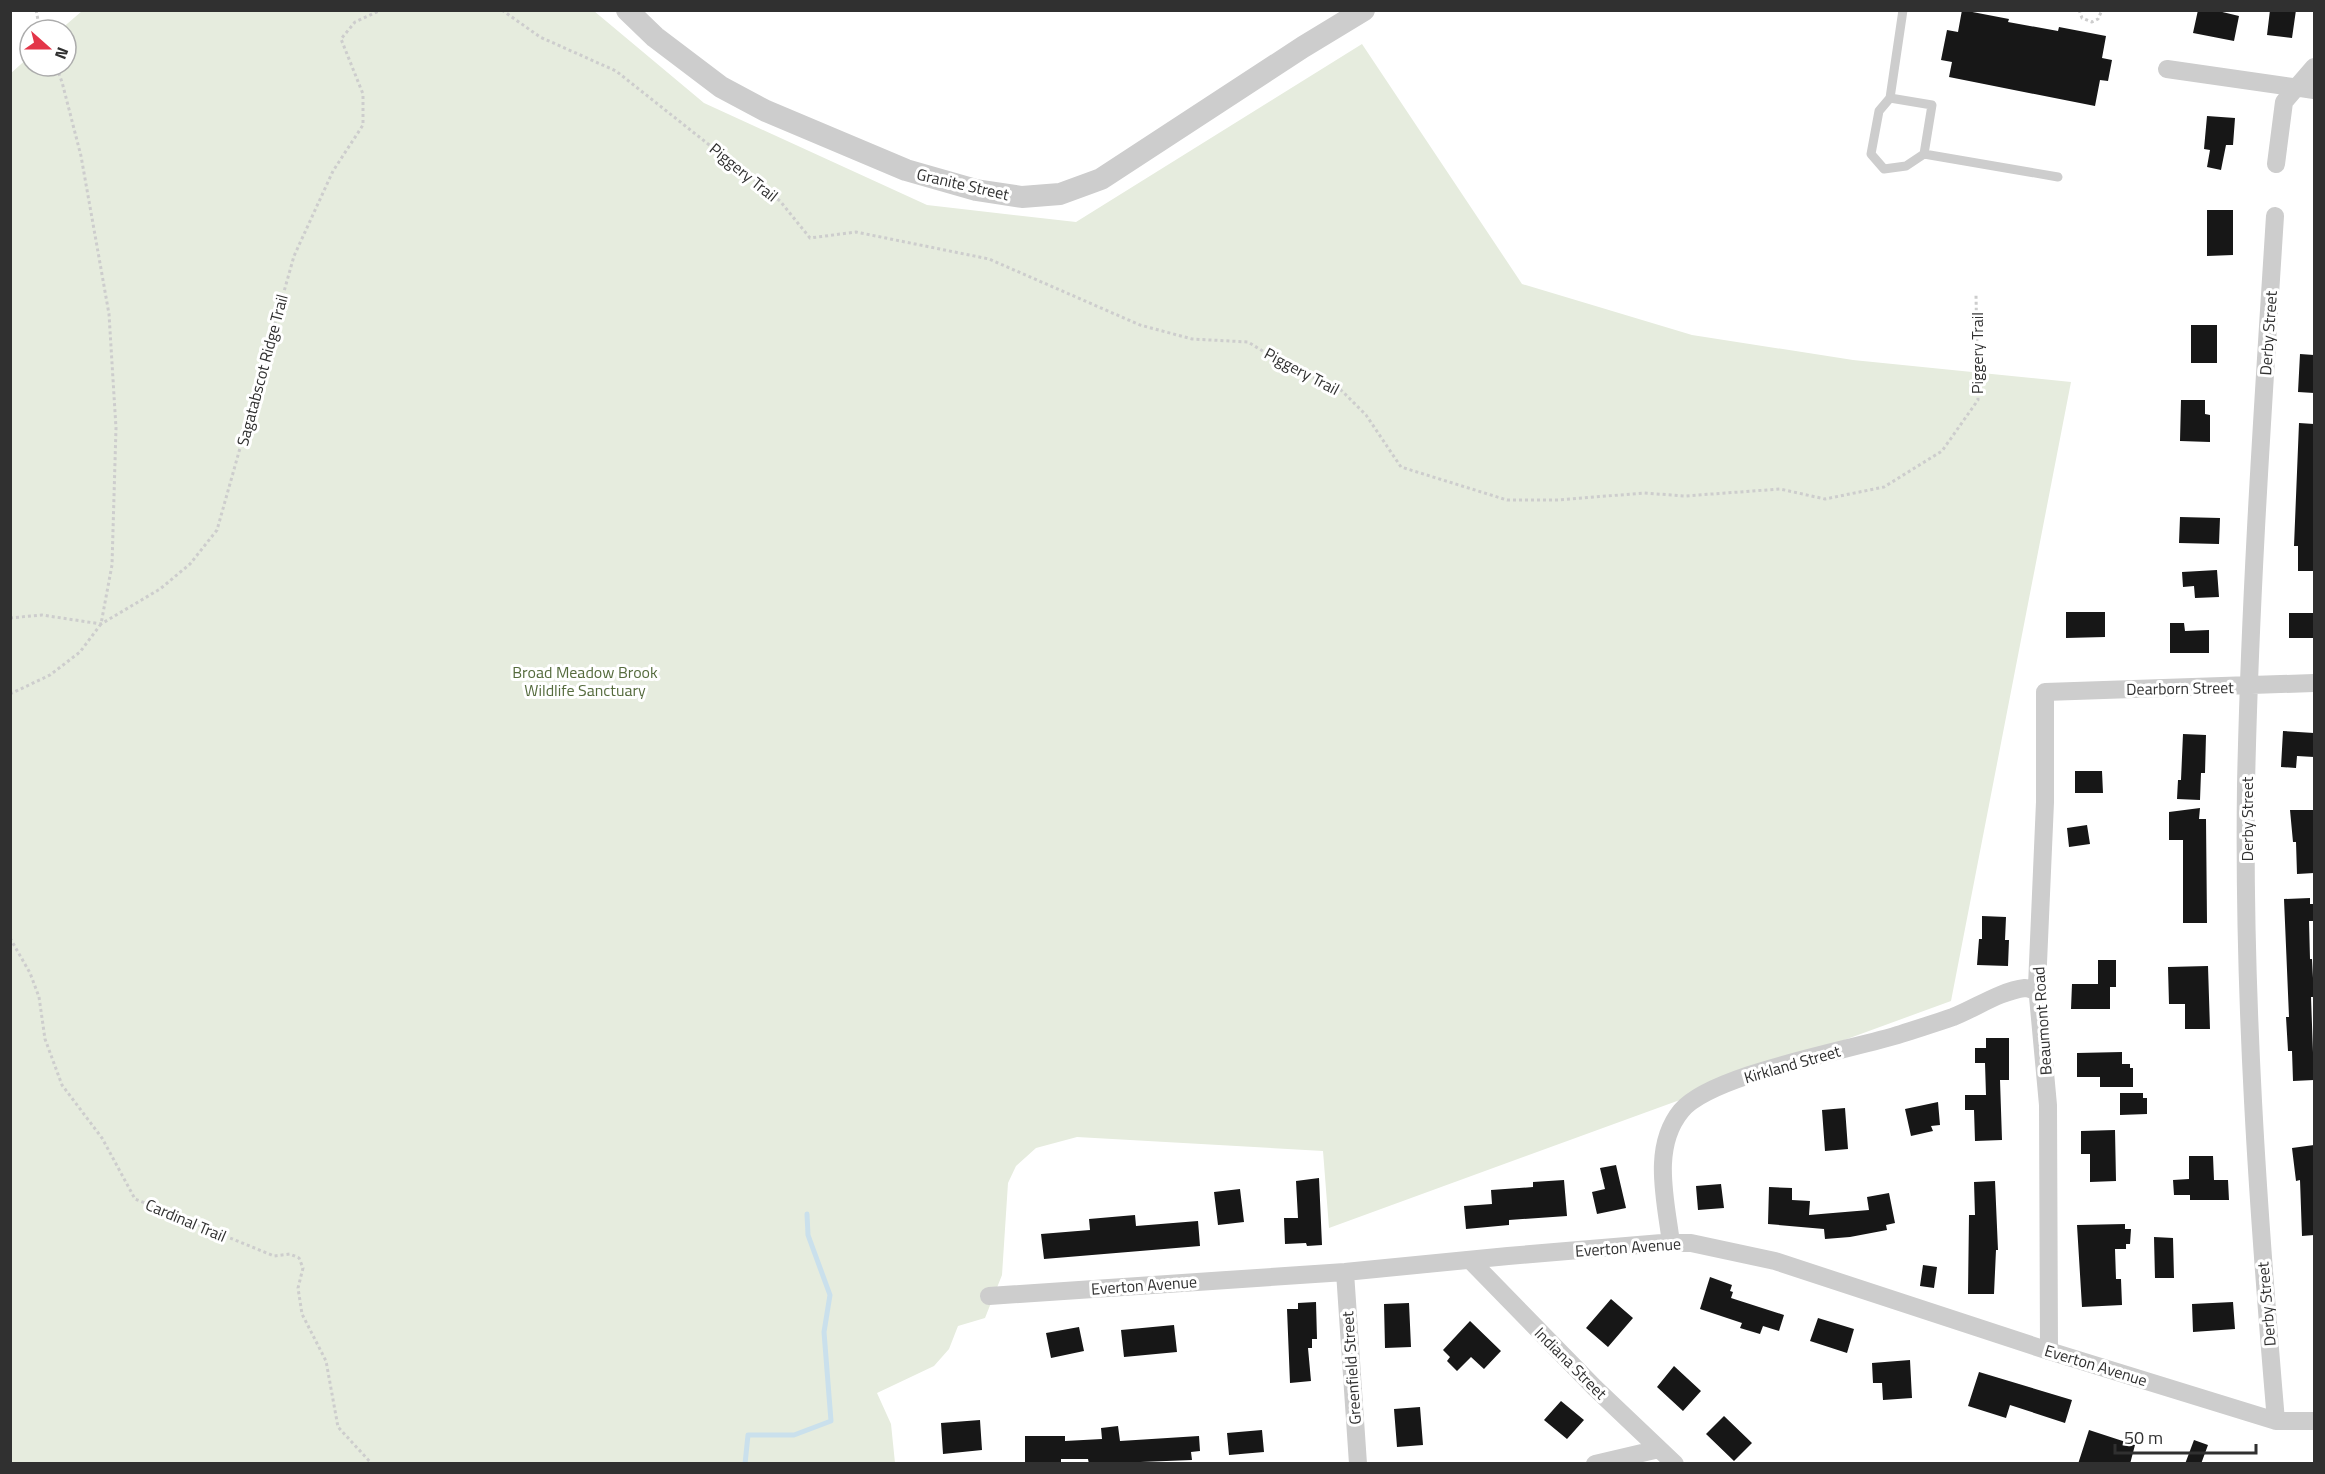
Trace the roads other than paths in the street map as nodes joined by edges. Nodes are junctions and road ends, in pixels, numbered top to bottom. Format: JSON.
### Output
{"nodes":[{"id":1,"x":627,"y":10,"type":"edge"},
{"id":2,"x":1364,"y":10,"type":"edge"},
{"id":3,"x":1902,"y":10,"type":"edge"},
{"id":4,"x":2314,"y":67,"type":"edge"},
{"id":5,"x":2167,"y":69,"type":"dead end"},
{"id":6,"x":2306,"y":89,"type":"edge"},
{"id":7,"x":1890,"y":99,"type":"junction"},
{"id":8,"x":1924,"y":154,"type":"junction"},
{"id":9,"x":2276,"y":164,"type":"dead end"},
{"id":10,"x":2058,"y":177,"type":"dead end"},
{"id":11,"x":2275,"y":216,"type":"dead end"},
{"id":12,"x":2314,"y":683,"type":"edge"},
{"id":13,"x":2250,"y":687,"type":"junction"},
{"id":14,"x":2045,"y":692,"type":"joint"},
{"id":15,"x":2037,"y":992,"type":"junction"},
{"id":16,"x":1671,"y":1243,"type":"junction"},
{"id":17,"x":1470,"y":1260,"type":"junction"},
{"id":18,"x":1345,"y":1272,"type":"junction"},
{"id":19,"x":989,"y":1296,"type":"dead end"},
{"id":20,"x":2049,"y":1351,"type":"junction"},
{"id":21,"x":2276,"y":1420,"type":"junction"},
{"id":22,"x":2314,"y":1421,"type":"edge"},
{"id":23,"x":1659,"y":1449,"type":"junction"},
{"id":24,"x":1358,"y":1464,"type":"edge"},
{"id":25,"x":1595,"y":1464,"type":"edge"},
{"id":26,"x":1675,"y":1464,"type":"edge"}],
"edges":[{"from":1,"to":2,"type":"street","name":"Granite Street"},
{"from":3,"to":7,"type":"lane"},
{"from":4,"to":6,"type":"street"},
{"from":5,"to":6,"type":"street"},
{"from":6,"to":9,"type":"street"},
{"from":7,"to":8,"type":"lane"},
{"from":7,"to":8,"type":"lane"},
{"from":8,"to":10,"type":"lane"},
{"from":11,"to":13,"type":"street","name":"Derby Street"},
{"from":12,"to":13,"type":"street","name":"Dearborn Street"},
{"from":13,"to":14,"type":"street","name":"Dearborn Street"},
{"from":13,"to":21,"type":"street","name":"Derby Street"},
{"from":14,"to":15,"type":"street","name":"Beaumont Road"},
{"from":15,"to":16,"type":"street","name":"Kirkland Street"},
{"from":15,"to":20,"type":"street","name":"Beaumont Road"},
{"from":16,"to":17,"type":"street","name":"Everton Avenue"},
{"from":16,"to":20,"type":"street","name":"Everton Avenue"},
{"from":17,"to":18,"type":"street","name":"Everton Avenue"},
{"from":17,"to":23,"type":"street","name":"Indiana Street"},
{"from":18,"to":19,"type":"street","name":"Everton Avenue"},
{"from":18,"to":24,"type":"street","name":"Greenfield Street"},
{"from":20,"to":21,"type":"street","name":"Everton Avenue"},
{"from":21,"to":22,"type":"street","name":"Everton Avenue"},
{"from":23,"to":25,"type":"street"},
{"from":23,"to":26,"type":"street","name":"Indiana Street"}]}
